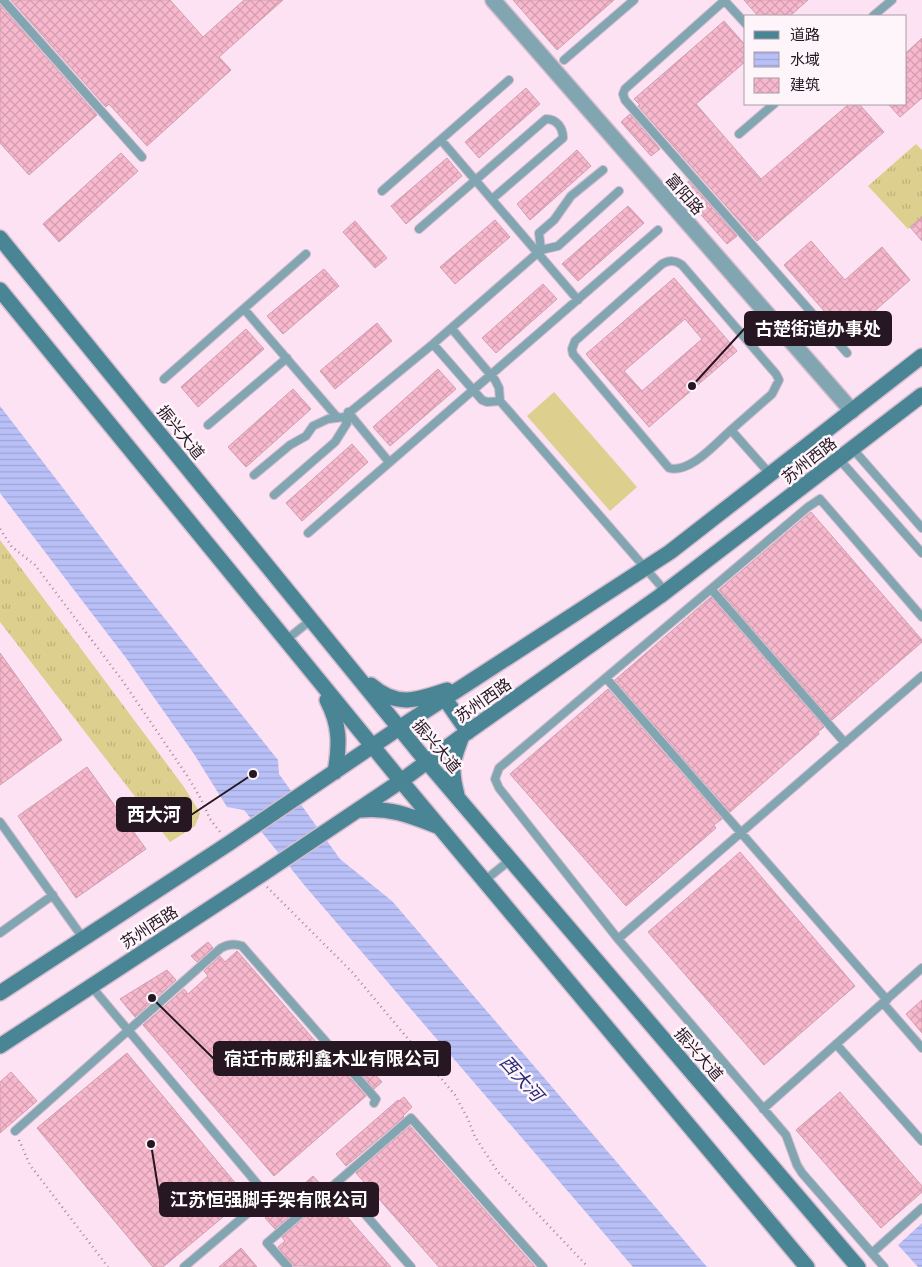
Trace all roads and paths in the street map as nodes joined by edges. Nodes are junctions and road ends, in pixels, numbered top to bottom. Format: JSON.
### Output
{"nodes":[{"id":1,"x":3,"y":0,"type":"edge"},
{"id":2,"x":493,"y":0,"type":"edge"},
{"id":3,"x":634,"y":0,"type":"edge"},
{"id":4,"x":725,"y":0,"type":"edge"},
{"id":5,"x":892,"y":0,"type":"edge"},
{"id":6,"x":874,"y":15,"type":"edge"},
{"id":7,"x":744,"y":22,"type":"edge"},
{"id":8,"x":564,"y":60,"type":"dead end"},
{"id":9,"x":509,"y":80,"type":"dead end"},
{"id":10,"x":773,"y":105,"type":"edge"},
{"id":11,"x":739,"y":134,"type":"dead end"},
{"id":12,"x":441,"y":140,"type":"junction"},
{"id":13,"x":142,"y":157,"type":"dead end"},
{"id":14,"x":603,"y":170,"type":"dead end"},
{"id":15,"x":476,"y":180,"type":"junction"},
{"id":16,"x":382,"y":191,"type":"dead end"},
{"id":17,"x":619,"y":191,"type":"dead end"},
{"id":18,"x":492,"y":199,"type":"junction"},
{"id":19,"x":419,"y":229,"type":"dead end"},
{"id":20,"x":658,"y":230,"type":"dead end"},
{"id":21,"x":0,"y":238,"type":"edge"},
{"id":22,"x":539,"y":251,"type":"junction"},
{"id":23,"x":306,"y":254,"type":"dead end"},
{"id":24,"x":0,"y":290,"type":"edge"},
{"id":25,"x":578,"y":300,"type":"junction"},
{"id":26,"x":244,"y":309,"type":"junction"},
{"id":27,"x":452,"y":329,"type":"junction"},
{"id":28,"x":433,"y":344,"type":"junction"},
{"id":29,"x":847,"y":353,"type":"dead end"},
{"id":30,"x":922,"y":356,"type":"edge"},
{"id":31,"x":287,"y":358,"type":"junction"},
{"id":32,"x":491,"y":375,"type":"junction"},
{"id":33,"x":164,"y":379,"type":"dead end"},
{"id":34,"x":472,"y":391,"type":"junction"},
{"id":35,"x":922,"y":395,"type":"edge"},
{"id":36,"x":500,"y":402,"type":"junction"},
{"id":37,"x":852,"y":411,"type":"junction"},
{"id":38,"x":343,"y":415,"type":"junction"},
{"id":39,"x":208,"y":425,"type":"dead end"},
{"id":40,"x":731,"y":430,"type":"junction"},
{"id":41,"x":852,"y":448,"type":"junction"},
{"id":42,"x":839,"y":458,"type":"junction"},
{"id":43,"x":389,"y":462,"type":"junction"},
{"id":44,"x":770,"y":474,"type":"junction"},
{"id":45,"x":254,"y":475,"type":"dead end"},
{"id":46,"x":274,"y":496,"type":"dead end"},
{"id":47,"x":0,"y":528,"type":"edge"},
{"id":48,"x":922,"y":528,"type":"edge"},
{"id":49,"x":308,"y":533,"type":"dead end"},
{"id":50,"x":922,"y":553,"type":"edge"},
{"id":51,"x":645,"y":568,"type":"junction"},
{"id":52,"x":711,"y":589,"type":"junction"},
{"id":53,"x":666,"y":592,"type":"junction"},
{"id":54,"x":922,"y":617,"type":"edge"},
{"id":55,"x":311,"y":620,"type":"junction"},
{"id":56,"x":286,"y":640,"type":"junction"},
{"id":57,"x":347,"y":664,"type":"junction"},
{"id":58,"x":312,"y":672,"type":"junction"},
{"id":59,"x":922,"y":676,"type":"edge"},
{"id":60,"x":606,"y":678,"type":"junction"},
{"id":61,"x":470,"y":682,"type":"junction"},
{"id":62,"x":445,"y":699,"type":"junction"},
{"id":63,"x":399,"y":728,"type":"junction"},
{"id":64,"x":465,"y":734,"type":"junction"},
{"id":65,"x":844,"y":743,"type":"junction"},
{"id":66,"x":372,"y":746,"type":"junction"},
{"id":67,"x":427,"y":762,"type":"junction"},
{"id":68,"x":329,"y":776,"type":"junction"},
{"id":69,"x":401,"y":781,"type":"junction"},
{"id":70,"x":458,"y":799,"type":"junction"},
{"id":71,"x":359,"y":810,"type":"junction"},
{"id":72,"x":0,"y":822,"type":"edge"},
{"id":73,"x":439,"y":827,"type":"junction"},
{"id":74,"x":741,"y":833,"type":"junction"},
{"id":75,"x":233,"y":841,"type":"junction"},
{"id":76,"x":510,"y":860,"type":"junction"},
{"id":77,"x":259,"y":876,"type":"junction"},
{"id":78,"x":484,"y":880,"type":"junction"},
{"id":79,"x":53,"y":895,"type":"junction"},
{"id":80,"x":0,"y":933,"type":"edge"},
{"id":81,"x":84,"y":938,"type":"junction"},
{"id":82,"x":618,"y":939,"type":"junction"},
{"id":83,"x":922,"y":968,"type":"edge"},
{"id":84,"x":91,"y":986,"type":"junction"},
{"id":85,"x":0,"y":993,"type":"edge"},
{"id":86,"x":885,"y":1001,"type":"junction"},
{"id":87,"x":128,"y":1030,"type":"junction"},
{"id":88,"x":836,"y":1044,"type":"junction"},
{"id":89,"x":0,"y":1046,"type":"edge"},
{"id":90,"x":922,"y":1048,"type":"edge"},
{"id":91,"x":374,"y":1104,"type":"dead end"},
{"id":92,"x":763,"y":1109,"type":"junction"},
{"id":93,"x":15,"y":1131,"type":"joint"},
{"id":94,"x":922,"y":1141,"type":"edge"},
{"id":95,"x":337,"y":1182,"type":"junction"},
{"id":96,"x":922,"y":1208,"type":"edge"},
{"id":97,"x":872,"y":1253,"type":"junction"},
{"id":98,"x":108,"y":1267,"type":"edge"},
{"id":99,"x":184,"y":1267,"type":"edge"},
{"id":100,"x":288,"y":1267,"type":"edge"},
{"id":101,"x":411,"y":1267,"type":"edge"},
{"id":102,"x":544,"y":1267,"type":"edge"},
{"id":103,"x":588,"y":1267,"type":"edge"},
{"id":104,"x":807,"y":1267,"type":"edge"},
{"id":105,"x":858,"y":1267,"type":"edge"},
{"id":106,"x":884,"y":1267,"type":"edge"}],
"edges":[{"from":1,"to":13,"type":"lane"},
{"from":2,"to":37,"type":"street","name":"富阳路"},
{"from":3,"to":8,"type":"lane"},
{"from":4,"to":7,"type":"lane"},
{"from":4,"to":29,"type":"lane"},
{"from":5,"to":6,"type":"lane"},
{"from":9,"to":12,"type":"lane"},
{"from":10,"to":11,"type":"lane"},
{"from":12,"to":15,"type":"lane"},
{"from":12,"to":16,"type":"lane"},
{"from":14,"to":22,"type":"lane"},
{"from":15,"to":18,"type":"lane"},
{"from":15,"to":18,"type":"lane"},
{"from":15,"to":19,"type":"lane"},
{"from":17,"to":22,"type":"lane"},
{"from":18,"to":22,"type":"lane"},
{"from":20,"to":25,"type":"lane"},
{"from":21,"to":55,"type":"main road","name":"振兴大道"},
{"from":22,"to":25,"type":"lane"},
{"from":22,"to":27,"type":"lane"},
{"from":23,"to":26,"type":"lane"},
{"from":24,"to":56,"type":"main road"},
{"from":25,"to":32,"type":"lane"},
{"from":26,"to":31,"type":"lane"},
{"from":26,"to":33,"type":"lane"},
{"from":27,"to":28,"type":"lane"},
{"from":27,"to":32,"type":"lane"},
{"from":28,"to":34,"type":"lane"},
{"from":28,"to":38,"type":"lane"},
{"from":30,"to":37,"type":"main road","name":"苏州西路"},
{"from":31,"to":38,"type":"lane"},
{"from":31,"to":39,"type":"lane"},
{"from":32,"to":34,"type":"lane"},
{"from":32,"to":36,"type":"lane"},
{"from":34,"to":36,"type":"lane"},
{"from":34,"to":43,"type":"lane"},
{"from":35,"to":41,"type":"main road","name":"苏州西路"},
{"from":36,"to":51,"type":"lane"},
{"from":37,"to":44,"type":"main road","name":"苏州西路"},
{"from":38,"to":43,"type":"lane"},
{"from":38,"to":45,"type":"lane"},
{"from":38,"to":46,"type":"lane"},
{"from":40,"to":40,"type":"lane"},
{"from":40,"to":44,"type":"lane"},
{"from":41,"to":42,"type":"main road","name":"苏州西路"},
{"from":41,"to":48,"type":"lane"},
{"from":42,"to":50,"type":"lane"},
{"from":42,"to":53,"type":"main road","name":"苏州西路"},
{"from":43,"to":49,"type":"lane"},
{"from":44,"to":51,"type":"main road","name":"苏州西路"},
{"from":47,"to":75,"type":"path"},
{"from":51,"to":53,"type":"lane"},
{"from":51,"to":61,"type":"main road","name":"苏州西路"},
{"from":52,"to":54,"type":"lane"},
{"from":52,"to":60,"type":"lane"},
{"from":52,"to":65,"type":"lane"},
{"from":53,"to":64,"type":"main road","name":"苏州西路"},
{"from":55,"to":56,"type":"lane"},
{"from":55,"to":57,"type":"main road","name":"振兴大道"},
{"from":56,"to":58,"type":"main road"},
{"from":57,"to":61,"type":"main road"},
{"from":57,"to":63,"type":"main road","name":"振兴大道"},
{"from":58,"to":66,"type":"main road"},
{"from":58,"to":68,"type":"main road"},
{"from":59,"to":65,"type":"lane"},
{"from":60,"to":74,"type":"lane"},
{"from":60,"to":82,"type":"lane"},
{"from":61,"to":62,"type":"main road","name":"苏州西路"},
{"from":62,"to":63,"type":"main road","name":"苏州西路"},
{"from":62,"to":64,"type":"main road"},
{"from":63,"to":66,"type":"main road","name":"苏州西路"},
{"from":63,"to":67,"type":"main road","name":"振兴大道"},
{"from":64,"to":67,"type":"main road","name":"苏州西路"},
{"from":64,"to":70,"type":"main road"},
{"from":65,"to":74,"type":"lane"},
{"from":66,"to":68,"type":"main road","name":"苏州西路"},
{"from":66,"to":69,"type":"main road"},
{"from":67,"to":69,"type":"main road","name":"苏州西路"},
{"from":67,"to":70,"type":"main road","name":"振兴大道"},
{"from":68,"to":75,"type":"main road","name":"苏州西路"},
{"from":69,"to":71,"type":"main road","name":"苏州西路"},
{"from":69,"to":73,"type":"main road"},
{"from":70,"to":76,"type":"main road","name":"振兴大道"},
{"from":71,"to":73,"type":"main road"},
{"from":71,"to":77,"type":"main road","name":"苏州西路"},
{"from":72,"to":79,"type":"lane"},
{"from":73,"to":78,"type":"main road"},
{"from":74,"to":82,"type":"lane"},
{"from":74,"to":86,"type":"lane"},
{"from":75,"to":81,"type":"main road","name":"苏州西路"},
{"from":76,"to":78,"type":"lane"},
{"from":76,"to":105,"type":"main road","name":"振兴大道"},
{"from":77,"to":84,"type":"main road","name":"苏州西路"},
{"from":77,"to":103,"type":"path"},
{"from":78,"to":104,"type":"main road"},
{"from":79,"to":80,"type":"lane"},
{"from":79,"to":81,"type":"lane"},
{"from":81,"to":85,"type":"main road","name":"苏州西路"},
{"from":82,"to":92,"type":"lane"},
{"from":83,"to":86,"type":"lane"},
{"from":84,"to":87,"type":"lane"},
{"from":84,"to":89,"type":"main road","name":"苏州西路"},
{"from":86,"to":88,"type":"lane"},
{"from":86,"to":90,"type":"lane"},
{"from":87,"to":91,"type":"lane"},
{"from":87,"to":93,"type":"lane"},
{"from":87,"to":99,"type":"lane"},
{"from":88,"to":92,"type":"lane"},
{"from":88,"to":94,"type":"lane"},
{"from":92,"to":97,"type":"lane"},
{"from":93,"to":98,"type":"path"},
{"from":95,"to":100,"type":"lane"},
{"from":95,"to":101,"type":"lane"},
{"from":95,"to":102,"type":"lane"},
{"from":96,"to":97,"type":"lane"},
{"from":97,"to":106,"type":"lane"}]}
